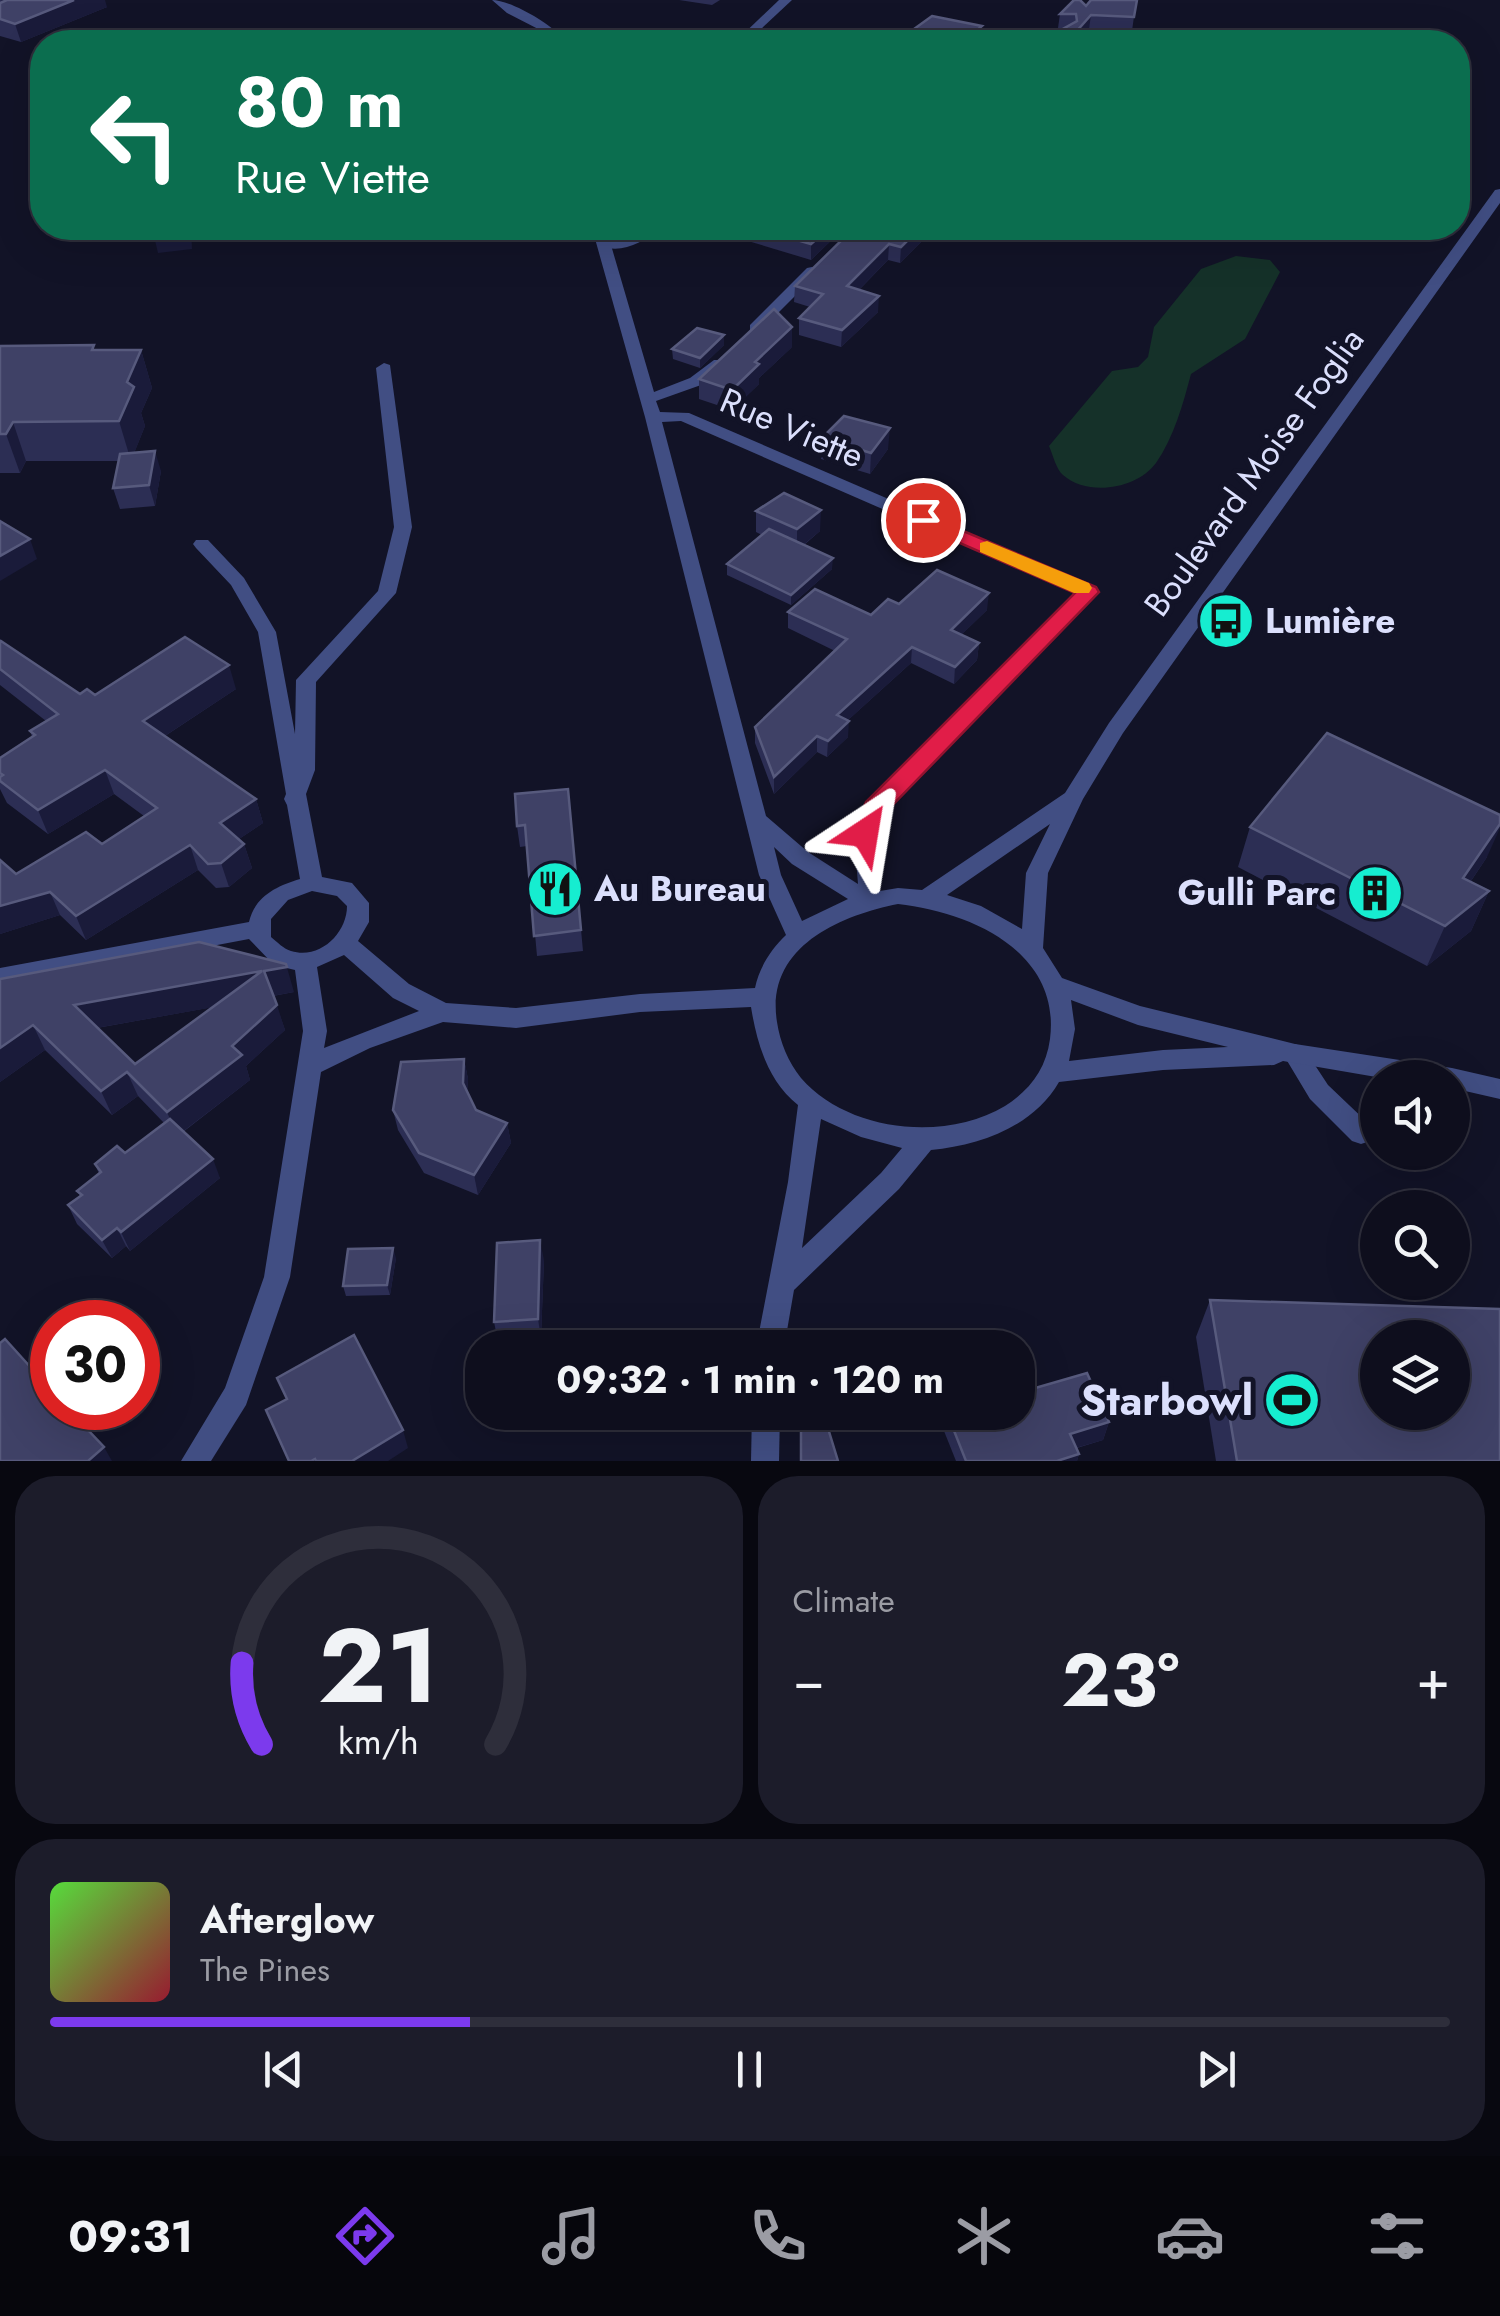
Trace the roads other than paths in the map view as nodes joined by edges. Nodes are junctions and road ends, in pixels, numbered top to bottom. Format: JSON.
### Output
{"nodes":[{"id":1,"x":498,"y":0,"type":"edge"},
{"id":2,"x":786,"y":0,"type":"edge"},
{"id":3,"x":550,"y":30,"type":"edge"},
{"id":4,"x":754,"y":30,"type":"edge"},
{"id":5,"x":1500,"y":193,"type":"edge"},
{"id":6,"x":1470,"y":235,"type":"edge"},
{"id":7,"x":603,"y":240,"type":"edge"},
{"id":8,"x":1466,"y":240,"type":"edge"},
{"id":9,"x":829,"y":254,"type":"edge"},
{"id":10,"x":748,"y":336,"type":"edge"},
{"id":11,"x":734,"y":349,"type":"edge"},
{"id":12,"x":384,"y":368,"type":"dead end"},
{"id":13,"x":648,"y":398,"type":"junction"},
{"id":14,"x":653,"y":417,"type":"junction"},
{"id":15,"x":202,"y":544,"type":"dead end"},
{"id":16,"x":1073,"y":798,"type":"junction"},
{"id":17,"x":294,"y":799,"type":"junction"},
{"id":18,"x":754,"y":819,"type":"junction"},
{"id":19,"x":312,"y":883,"type":"junction"},
{"id":20,"x":928,"y":898,"type":"junction"},
{"id":21,"x":868,"y":899,"type":"junction"},
{"id":22,"x":258,"y":930,"type":"junction"},
{"id":23,"x":797,"y":934,"type":"junction"},
{"id":24,"x":346,"y":944,"type":"junction"},
{"id":25,"x":1032,"y":950,"type":"junction"},
{"id":26,"x":306,"y":961,"type":"junction"},
{"id":27,"x":0,"y":977,"type":"edge"},
{"id":28,"x":1055,"y":985,"type":"junction"},
{"id":29,"x":763,"y":997,"type":"junction"},
{"id":30,"x":442,"y":1012,"type":"junction"},
{"id":31,"x":1295,"y":1054,"type":"junction"},
{"id":32,"x":1360,"y":1064,"type":"edge"},
{"id":33,"x":309,"y":1066,"type":"junction"},
{"id":34,"x":1052,"y":1074,"type":"junction"},
{"id":35,"x":1470,"y":1082,"type":"edge"},
{"id":36,"x":1500,"y":1089,"type":"edge"},
{"id":37,"x":811,"y":1102,"type":"junction"},
{"id":38,"x":1360,"y":1132,"type":"edge"},
{"id":39,"x":923,"y":1141,"type":"junction"},
{"id":40,"x":780,"y":1286,"type":"junction"},
{"id":41,"x":773,"y":1330,"type":"edge"},
{"id":42,"x":766,"y":1430,"type":"edge"},
{"id":43,"x":194,"y":1461,"type":"edge"},
{"id":44,"x":766,"y":1461,"type":"edge"}],
"edges":[{"from":1,"to":3,"type":"street"},
{"from":2,"to":4,"type":"street"},
{"from":5,"to":6,"type":"street","name":"Boulevard Moise Foglia"},
{"from":7,"to":13,"type":"street"},
{"from":8,"to":16,"type":"street","name":"Boulevard Moise Foglia"},
{"from":9,"to":10,"type":"street"},
{"from":11,"to":13,"type":"street"},
{"from":12,"to":17,"type":"street"},
{"from":13,"to":14,"type":"street"},
{"from":14,"to":18,"type":"street"},
{"from":14,"to":21,"type":"street","name":"Rue Viette"},
{"from":15,"to":17,"type":"street"},
{"from":16,"to":20,"type":"street","name":"Boulevard Moise Foglia"},
{"from":16,"to":25,"type":"street","name":"Boulevard Moise Foglia"},
{"from":17,"to":19,"type":"street"},
{"from":18,"to":21,"type":"street"},
{"from":18,"to":23,"type":"street"},
{"from":19,"to":22,"type":"street"},
{"from":19,"to":24,"type":"street"},
{"from":20,"to":21,"type":"street"},
{"from":20,"to":25,"type":"street"},
{"from":21,"to":23,"type":"street"},
{"from":22,"to":26,"type":"street"},
{"from":22,"to":27,"type":"street"},
{"from":23,"to":29,"type":"street"},
{"from":24,"to":26,"type":"street"},
{"from":24,"to":30,"type":"street"},
{"from":25,"to":28,"type":"street"},
{"from":26,"to":33,"type":"street"},
{"from":28,"to":31,"type":"street"},
{"from":28,"to":34,"type":"street"},
{"from":29,"to":30,"type":"street"},
{"from":29,"to":37,"type":"street"},
{"from":30,"to":33,"type":"street"},
{"from":31,"to":32,"type":"street"},
{"from":31,"to":34,"type":"street"},
{"from":31,"to":38,"type":"street"},
{"from":33,"to":43,"type":"street"},
{"from":34,"to":39,"type":"street"},
{"from":35,"to":36,"type":"street"},
{"from":37,"to":39,"type":"street"},
{"from":37,"to":40,"type":"street"},
{"from":39,"to":40,"type":"street"},
{"from":40,"to":41,"type":"street"},
{"from":42,"to":44,"type":"street"}]}
